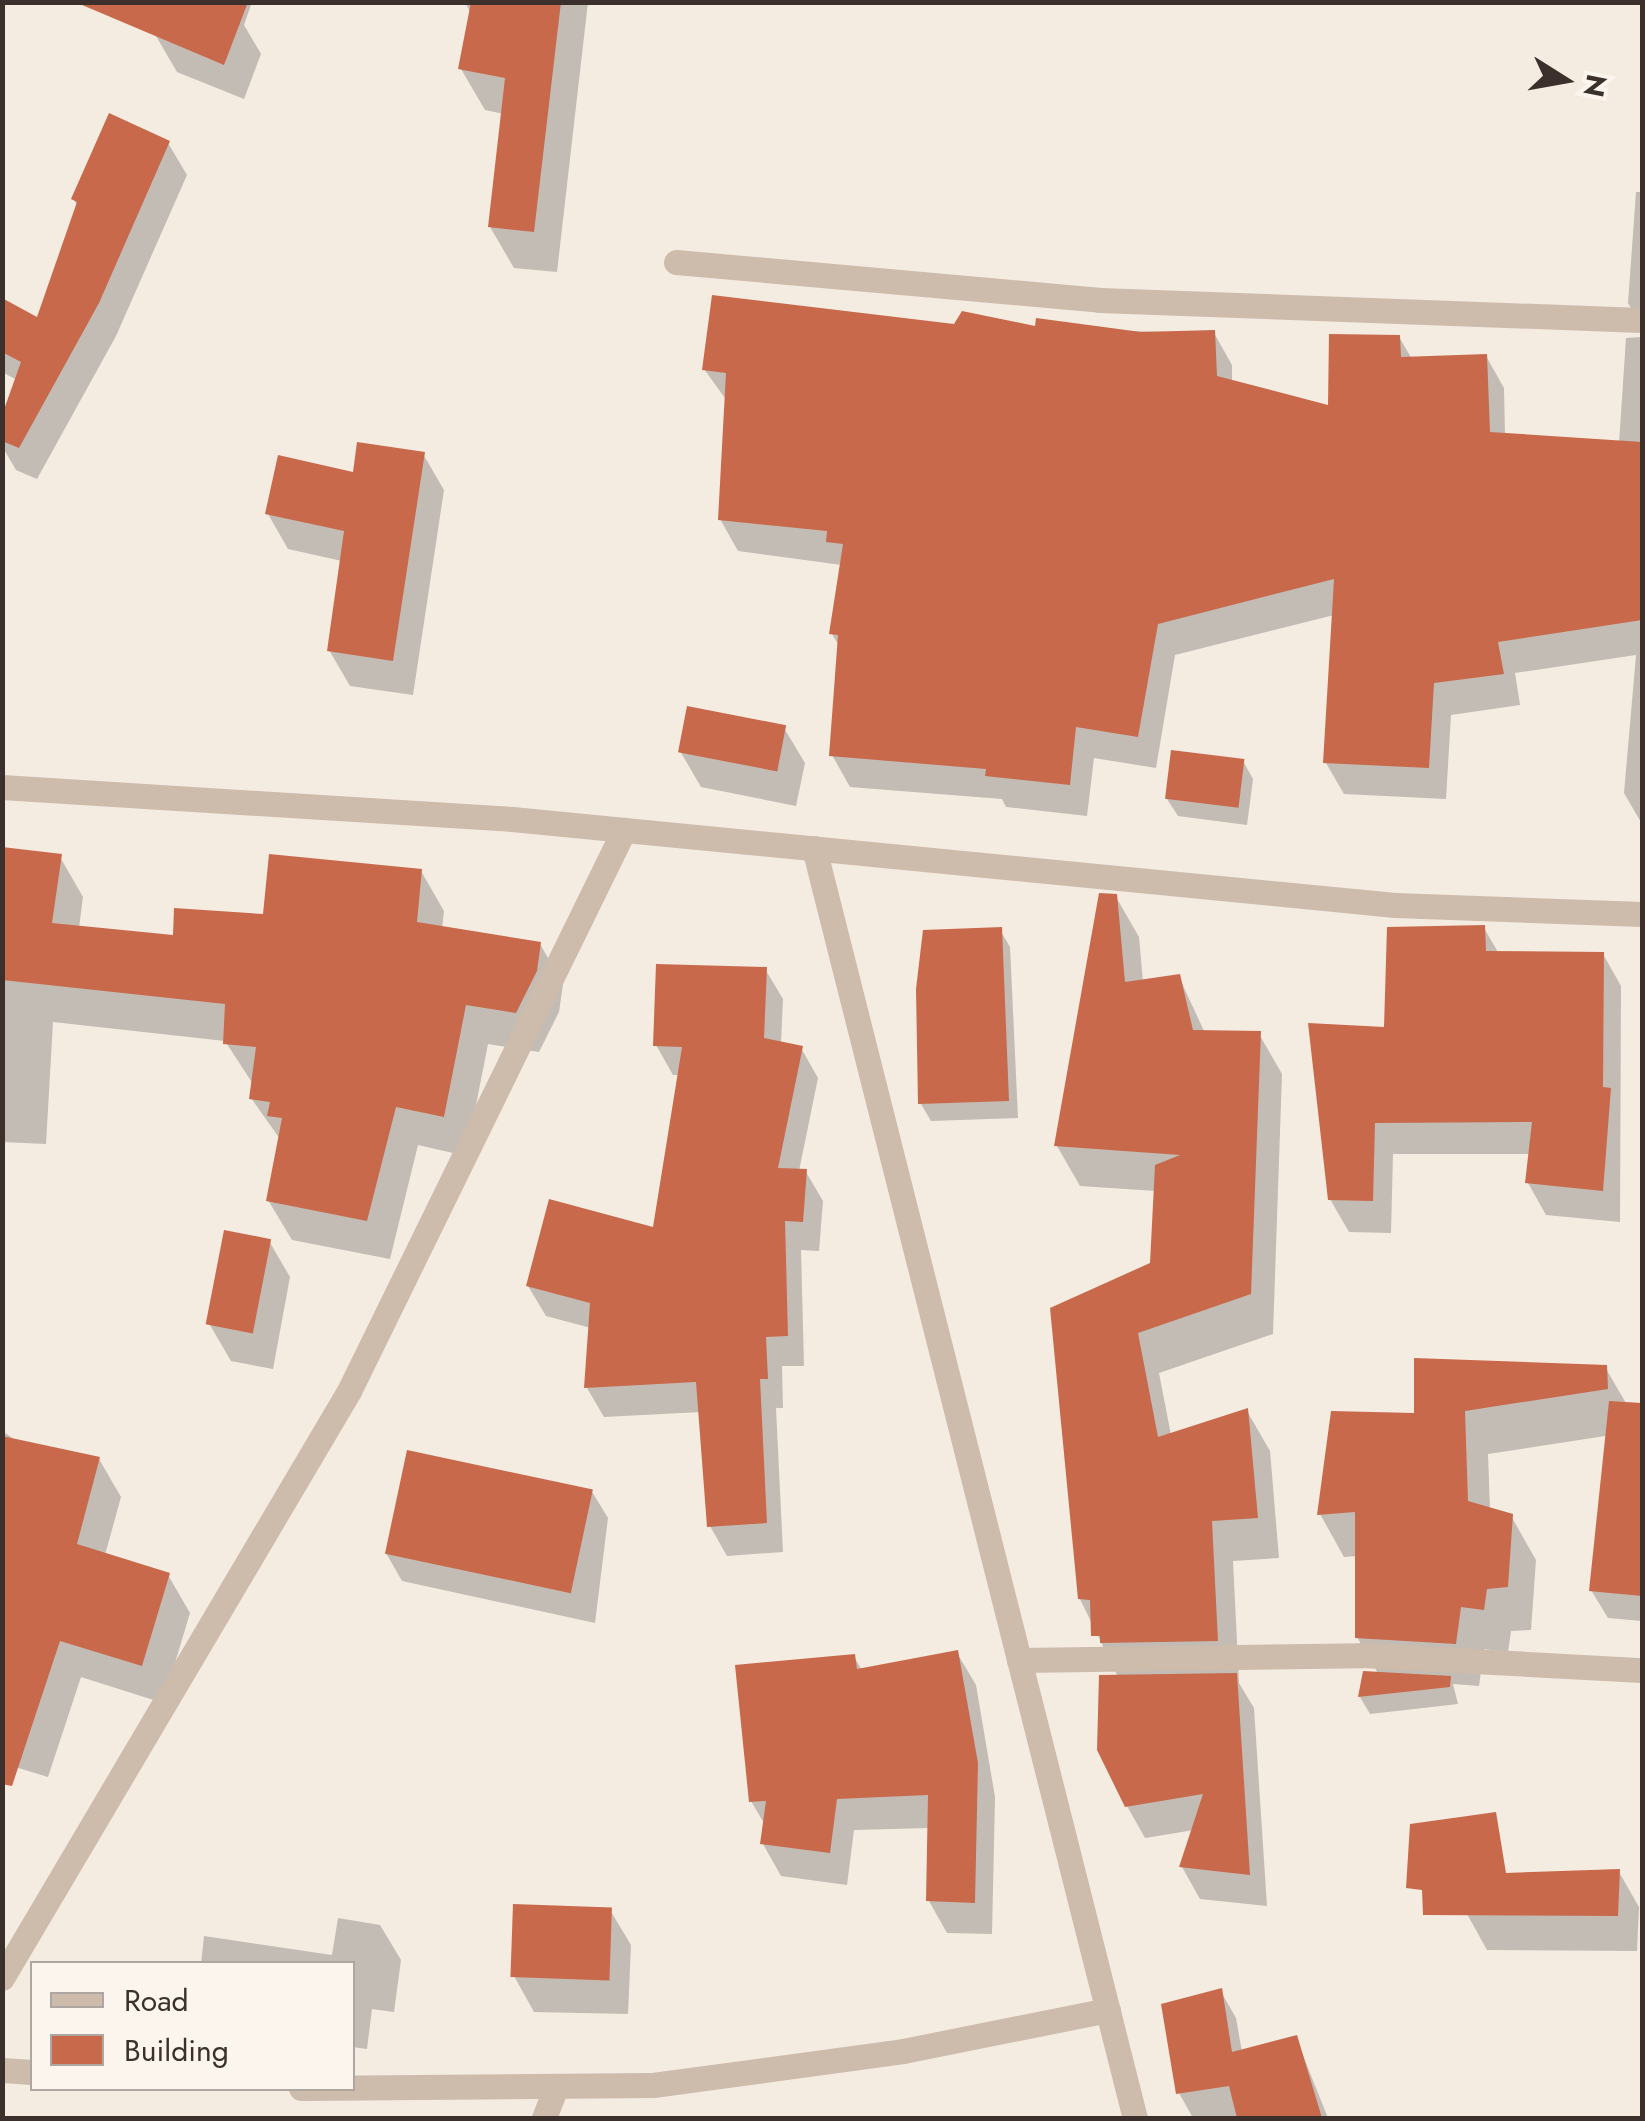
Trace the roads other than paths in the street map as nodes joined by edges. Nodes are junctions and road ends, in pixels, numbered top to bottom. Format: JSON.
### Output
{"nodes":[{"id":1,"x":676,"y":262,"type":"dead end"},
{"id":2,"x":1642,"y":320,"type":"edge"},
{"id":3,"x":2,"y":788,"type":"edge"},
{"id":4,"x":624,"y":830,"type":"junction"},
{"id":5,"x":814,"y":848,"type":"junction"},
{"id":6,"x":1642,"y":914,"type":"edge"},
{"id":7,"x":1019,"y":1660,"type":"junction"},
{"id":8,"x":1642,"y":1670,"type":"edge"},
{"id":9,"x":2,"y":1978,"type":"edge"},
{"id":10,"x":1108,"y":2010,"type":"junction"},
{"id":11,"x":2,"y":2070,"type":"edge"},
{"id":12,"x":30,"y":2072,"type":"edge"},
{"id":13,"x":556,"y":2087,"type":"junction"},
{"id":14,"x":355,"y":2088,"type":"edge"},
{"id":15,"x":544,"y":2118,"type":"edge"},
{"id":16,"x":1135,"y":2118,"type":"edge"}],
"edges":[{"from":1,"to":2,"type":"street"},
{"from":3,"to":4,"type":"street"},
{"from":4,"to":5,"type":"street"},
{"from":4,"to":9,"type":"street"},
{"from":5,"to":6,"type":"street"},
{"from":5,"to":7,"type":"street"},
{"from":7,"to":8,"type":"street"},
{"from":7,"to":10,"type":"street"},
{"from":10,"to":13,"type":"street"},
{"from":10,"to":16,"type":"street"},
{"from":11,"to":12,"type":"street"},
{"from":13,"to":14,"type":"street"},
{"from":13,"to":15,"type":"street"}]}
